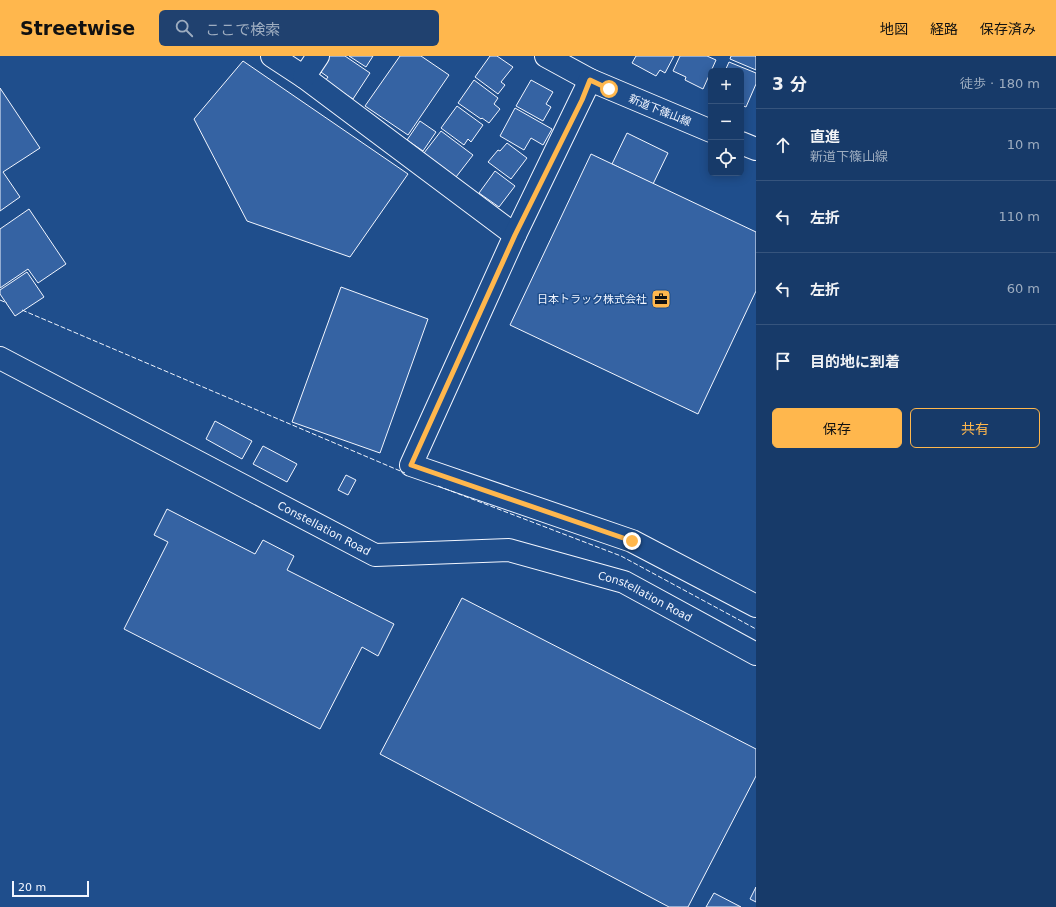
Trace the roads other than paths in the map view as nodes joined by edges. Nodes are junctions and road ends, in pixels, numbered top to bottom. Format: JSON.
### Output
{"nodes":[{"id":1,"x":272,"y":56,"type":"edge"},
{"id":2,"x":318,"y":56,"type":"edge"},
{"id":3,"x":546,"y":56,"type":"edge"},
{"id":4,"x":304,"y":77,"type":"junction"},
{"id":5,"x":590,"y":80,"type":"junction"},
{"id":6,"x":708,"y":130,"type":"edge"},
{"id":7,"x":744,"y":144,"type":"edge"},
{"id":8,"x":756,"y":149,"type":"edge"},
{"id":9,"x":515,"y":235,"type":"junction"},
{"id":10,"x":0,"y":358,"type":"edge"},
{"id":11,"x":756,"y":606,"type":"edge"},
{"id":12,"x":756,"y":654,"type":"edge"}],
"edges":[{"from":1,"to":4,"type":"street"},
{"from":2,"to":4,"type":"street"},
{"from":3,"to":5,"type":"street","name":"新道下篠山線"},
{"from":4,"to":9,"type":"street"},
{"from":5,"to":6,"type":"street","name":"新道下篠山線"},
{"from":5,"to":9,"type":"street"},
{"from":7,"to":8,"type":"street"},
{"from":9,"to":11,"type":"street"},
{"from":10,"to":12,"type":"street","name":"Constellation Road"}]}
